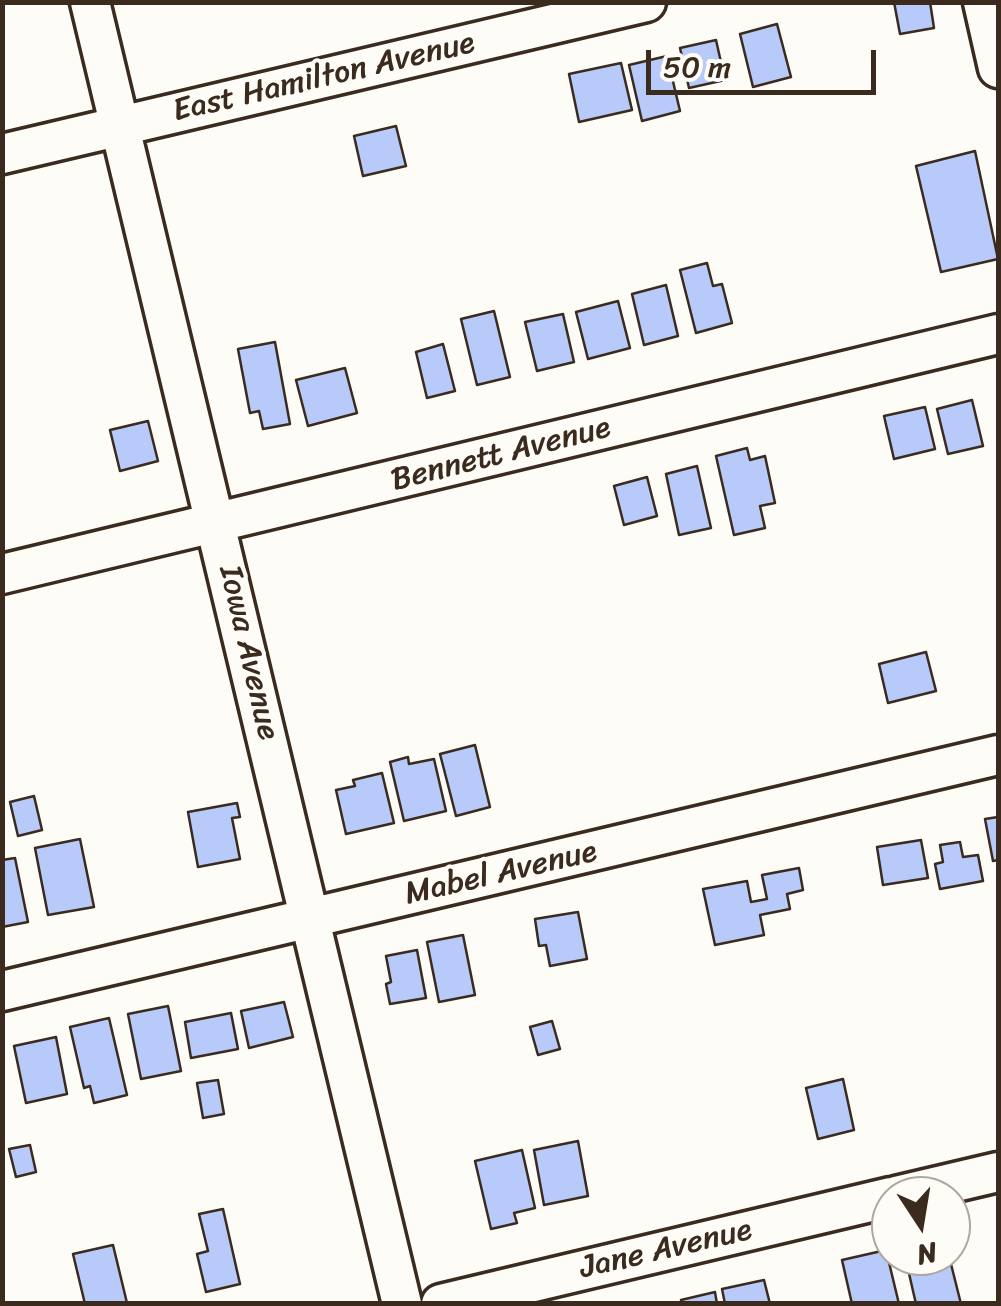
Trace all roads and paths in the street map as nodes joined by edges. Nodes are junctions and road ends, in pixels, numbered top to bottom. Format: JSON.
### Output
{"nodes":[{"id":1,"x":90,"y":2,"type":"edge"},
{"id":2,"x":646,"y":2,"type":"edge"},
{"id":3,"x":983,"y":2,"type":"edge"},
{"id":4,"x":998,"y":68,"type":"edge"},
{"id":5,"x":120,"y":127,"type":"junction"},
{"id":6,"x":2,"y":154,"type":"edge"},
{"id":7,"x":998,"y":334,"type":"edge"},
{"id":8,"x":217,"y":523,"type":"junction"},
{"id":9,"x":2,"y":574,"type":"edge"},
{"id":10,"x":998,"y":755,"type":"edge"},
{"id":11,"x":311,"y":919,"type":"junction"},
{"id":12,"x":2,"y":990,"type":"edge"},
{"id":13,"x":998,"y":1172,"type":"edge"},
{"id":14,"x":971,"y":1178,"type":"edge"},
{"id":15,"x":871,"y":1202,"type":"edge"},
{"id":16,"x":402,"y":1304,"type":"edge"},
{"id":17,"x":442,"y":1304,"type":"edge"}],
"edges":[{"from":1,"to":5,"type":"street","name":"Iowa Avenue"},
{"from":2,"to":5,"type":"street","name":"East Hamilton Avenue"},
{"from":3,"to":4,"type":"street"},
{"from":5,"to":6,"type":"street","name":"East Hamilton Avenue"},
{"from":5,"to":8,"type":"street","name":"Iowa Avenue"},
{"from":7,"to":8,"type":"street","name":"Bennett Avenue"},
{"from":8,"to":9,"type":"street","name":"Bennett Avenue"},
{"from":8,"to":11,"type":"street","name":"Iowa Avenue"},
{"from":10,"to":11,"type":"street","name":"Mabel Avenue"},
{"from":11,"to":12,"type":"street","name":"Mabel Avenue"},
{"from":11,"to":16,"type":"street","name":"Iowa Avenue"},
{"from":13,"to":14,"type":"street","name":"Jane Avenue"},
{"from":15,"to":17,"type":"street","name":"Jane Avenue"}]}
